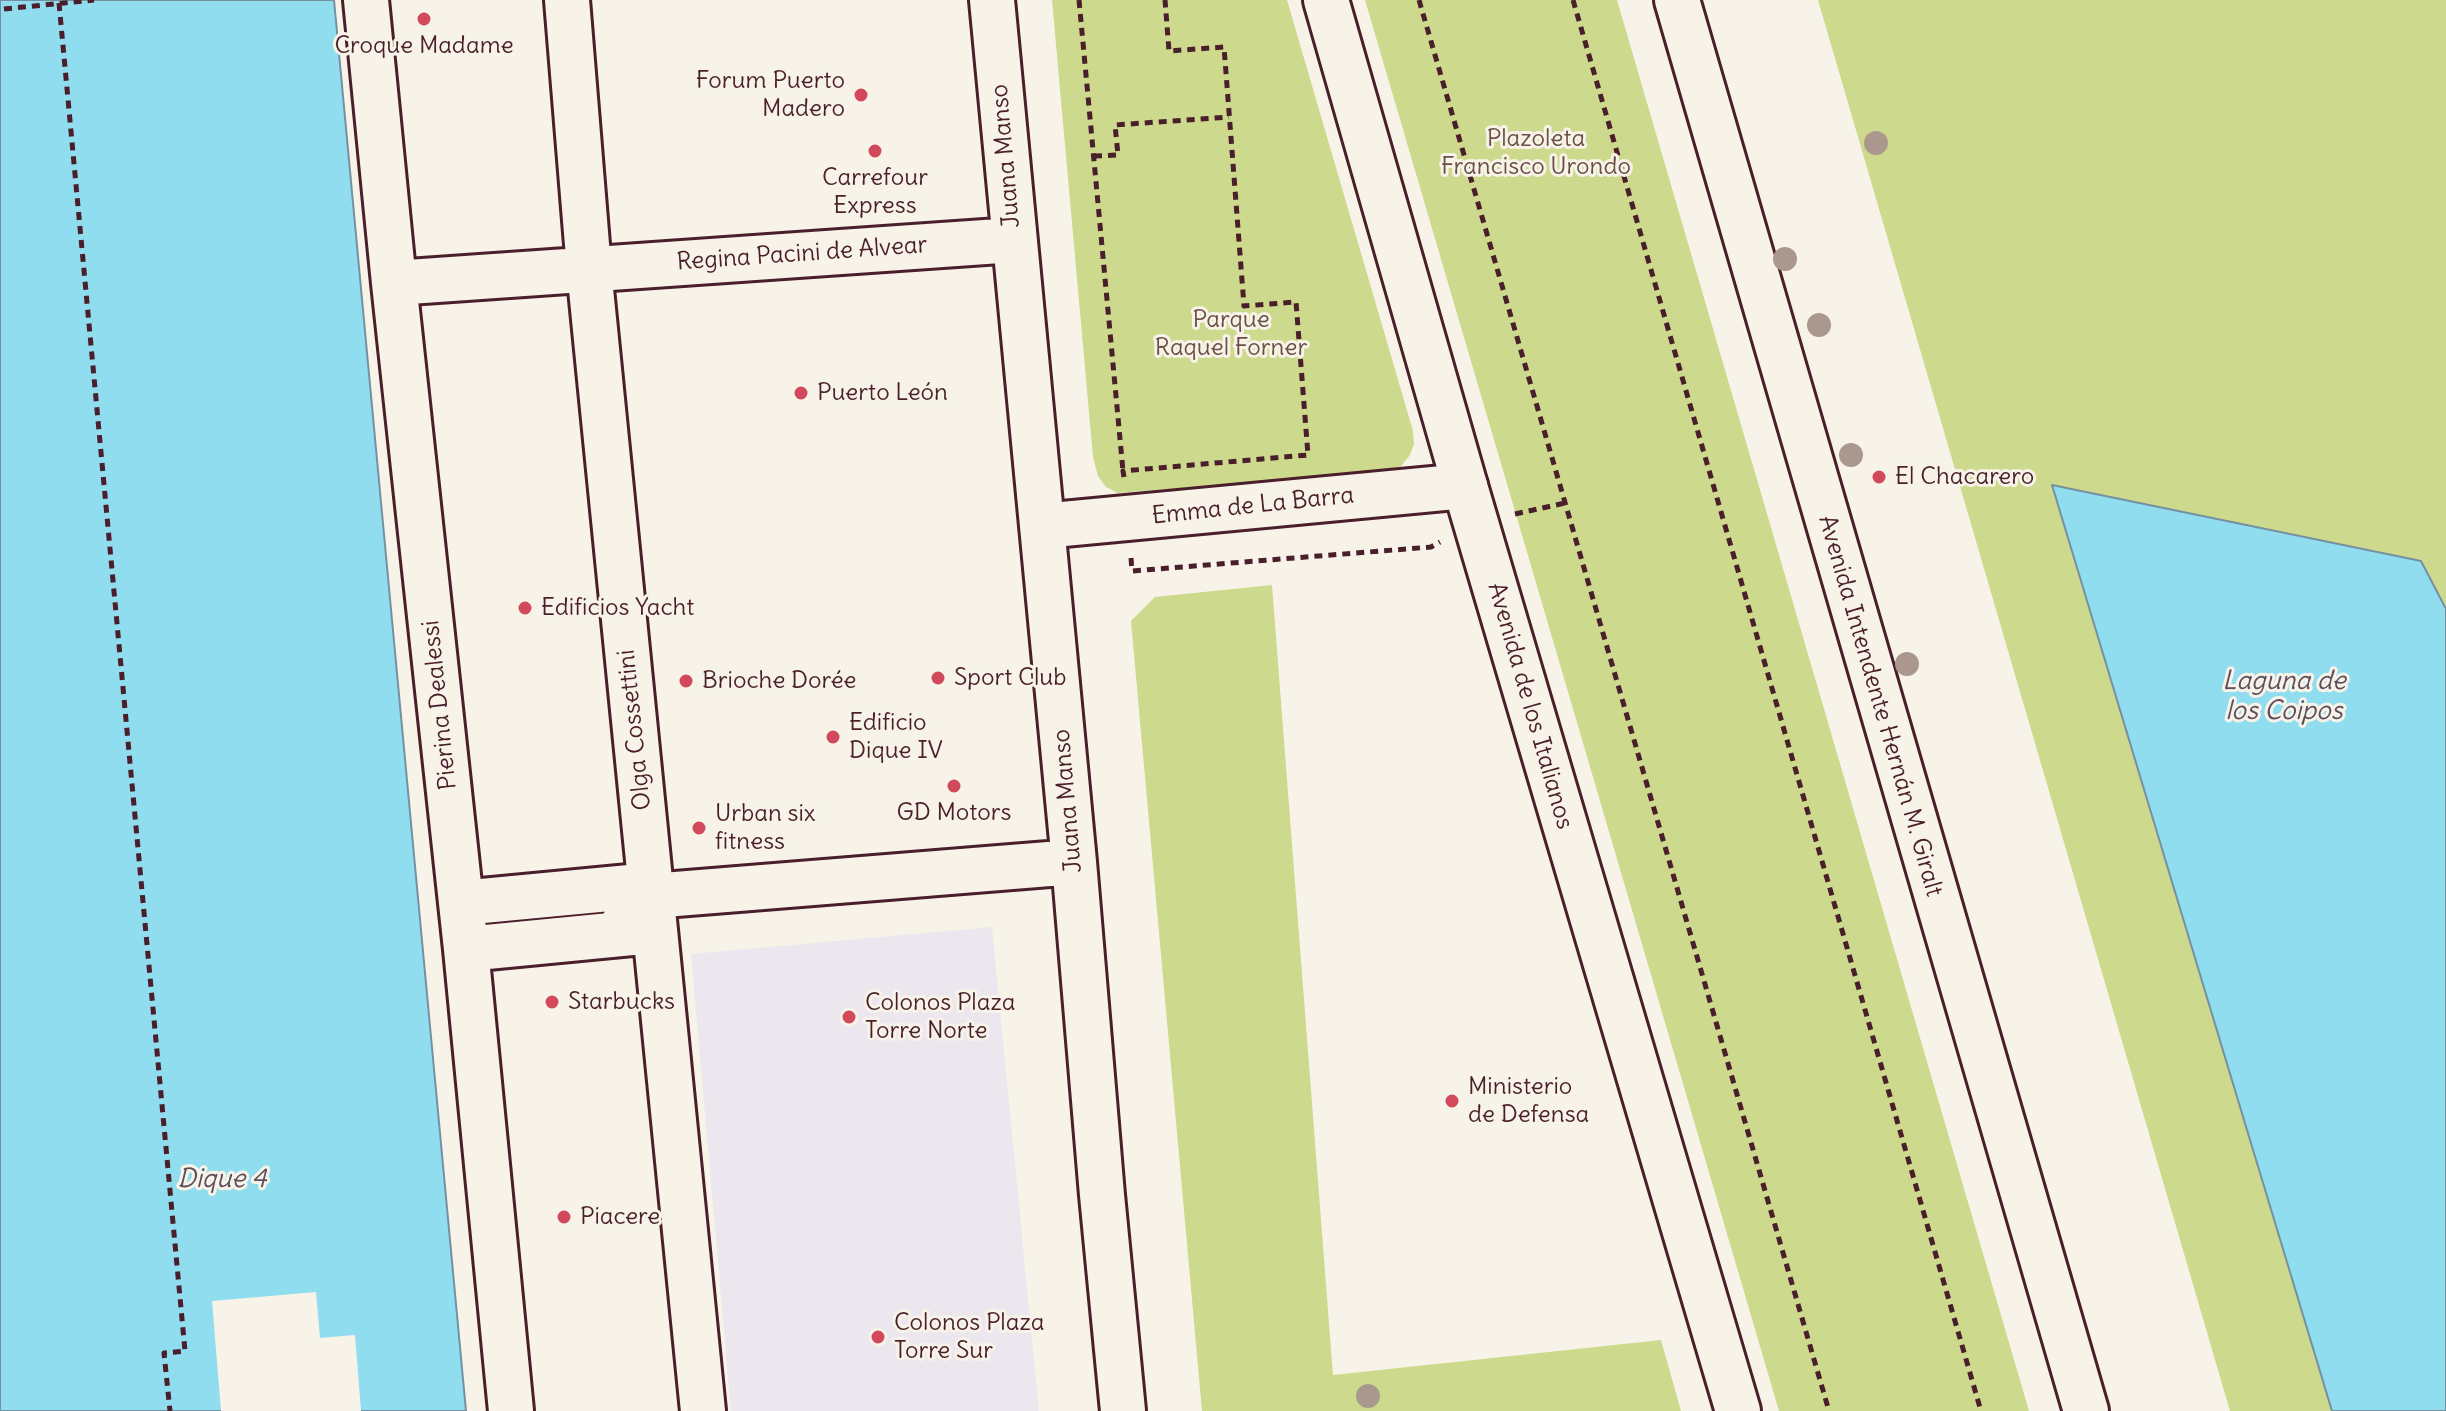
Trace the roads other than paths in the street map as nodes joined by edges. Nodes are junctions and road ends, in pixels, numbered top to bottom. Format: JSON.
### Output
{"nodes":[{"id":1,"x":366,"y":0,"type":"edge"},
{"id":2,"x":567,"y":0,"type":"edge"},
{"id":3,"x":992,"y":0,"type":"edge"},
{"id":4,"x":1326,"y":0,"type":"edge"},
{"id":5,"x":1677,"y":0,"type":"edge"},
{"id":6,"x":1014,"y":240,"type":"junction"},
{"id":7,"x":589,"y":269,"type":"junction"},
{"id":8,"x":394,"y":283,"type":"junction"},
{"id":9,"x":1470,"y":504,"type":"junction"},
{"id":10,"x":1042,"y":526,"type":"junction"},
{"id":11,"x":1074,"y":862,"type":"junction"},
{"id":12,"x":461,"y":903,"type":"junction"},
{"id":13,"x":652,"y":904,"type":"junction"},
{"id":14,"x":466,"y":949,"type":"junction"},
{"id":15,"x":511,"y":1411,"type":"edge"},
{"id":16,"x":703,"y":1411,"type":"edge"},
{"id":17,"x":1123,"y":1411,"type":"edge"},
{"id":18,"x":1738,"y":1411,"type":"edge"},
{"id":19,"x":2086,"y":1411,"type":"edge"}],
"edges":[{"from":1,"to":8,"type":"street","name":"Pierina Dealessi"},
{"from":2,"to":7,"type":"street","name":"Olga Cossettini"},
{"from":3,"to":6,"type":"street","name":"Juana Manso"},
{"from":4,"to":9,"type":"street","name":"Avenida de los Italianos"},
{"from":5,"to":19,"type":"street","name":"Avenida Intendente Hernán M. Giralt"},
{"from":6,"to":7,"type":"street","name":"Regina Pacini de Alvear"},
{"from":6,"to":10,"type":"street","name":"Juana Manso"},
{"from":7,"to":8,"type":"street","name":"Regina Pacini de Alvear"},
{"from":7,"to":13,"type":"street","name":"Olga Cossettini"},
{"from":8,"to":12,"type":"street","name":"Pierina Dealessi"},
{"from":9,"to":10,"type":"street","name":"Emma de La Barra"},
{"from":9,"to":18,"type":"street","name":"Avenida de los Italianos"},
{"from":10,"to":11,"type":"street","name":"Juana Manso"},
{"from":11,"to":13,"type":"street"},
{"from":11,"to":17,"type":"street","name":"Juana Manso"},
{"from":12,"to":13,"type":"street"},
{"from":12,"to":14,"type":"street","name":"Pierina Dealessi"},
{"from":13,"to":14,"type":"street"},
{"from":13,"to":16,"type":"street","name":"Olga Cossettini"},
{"from":14,"to":15,"type":"street","name":"Pierina Dealessi"}]}
